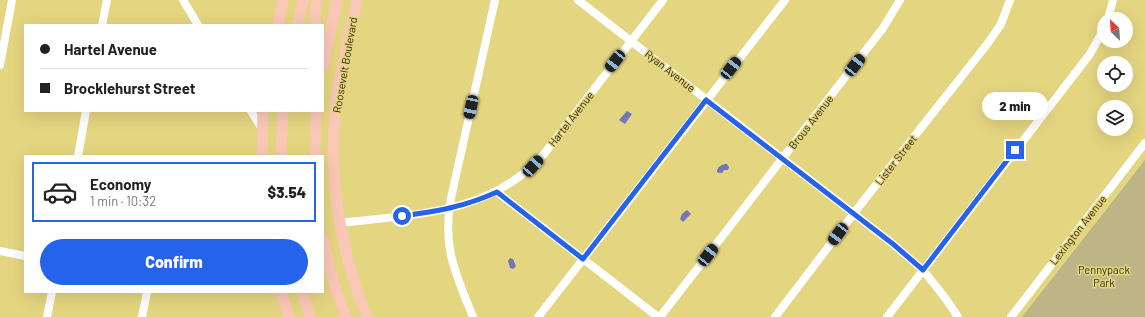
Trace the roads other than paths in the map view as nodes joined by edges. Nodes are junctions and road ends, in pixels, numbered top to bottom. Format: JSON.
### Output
{"nodes":[{"id":1,"x":12,"y":0,"type":"edge"},
{"id":2,"x":107,"y":0,"type":"edge"},
{"id":3,"x":183,"y":0,"type":"edge"},
{"id":4,"x":283,"y":0,"type":"edge"},
{"id":5,"x":303,"y":0,"type":"edge"},
{"id":6,"x":317,"y":0,"type":"edge"},
{"id":7,"x":337,"y":0,"type":"edge"},
{"id":8,"x":357,"y":0,"type":"edge"},
{"id":9,"x":495,"y":0,"type":"edge"},
{"id":10,"x":578,"y":0,"type":"edge"},
{"id":11,"x":663,"y":0,"type":"edge"},
{"id":12,"x":785,"y":0,"type":"edge"},
{"id":13,"x":900,"y":0,"type":"edge"},
{"id":14,"x":1010,"y":0,"type":"edge"},
{"id":15,"x":1113,"y":0,"type":"edge"},
{"id":16,"x":1110,"y":12,"type":"edge"},
{"id":17,"x":102,"y":24,"type":"edge"},
{"id":18,"x":197,"y":24,"type":"edge"},
{"id":19,"x":278,"y":24,"type":"edge"},
{"id":20,"x":298,"y":24,"type":"edge"},
{"id":21,"x":316,"y":24,"type":"edge"},
{"id":22,"x":631,"y":41,"type":"junction"},
{"id":23,"x":1097,"y":42,"type":"edge"},
{"id":24,"x":324,"y":51,"type":"edge"},
{"id":25,"x":0,"y":65,"type":"edge"},
{"id":26,"x":706,"y":100,"type":"junction"},
{"id":27,"x":86,"y":112,"type":"edge"},
{"id":28,"x":252,"y":112,"type":"edge"},
{"id":29,"x":263,"y":112,"type":"edge"},
{"id":30,"x":283,"y":112,"type":"edge"},
{"id":31,"x":316,"y":112,"type":"edge"},
{"id":32,"x":262,"y":129,"type":"junction"},
{"id":33,"x":1145,"y":143,"type":"edge"},
{"id":34,"x":78,"y":155,"type":"edge"},
{"id":35,"x":262,"y":155,"type":"edge"},
{"id":36,"x":281,"y":155,"type":"edge"},
{"id":37,"x":314,"y":155,"type":"edge"},
{"id":38,"x":782,"y":159,"type":"junction"},
{"id":39,"x":497,"y":192,"type":"junction"},
{"id":40,"x":449,"y":209,"type":"junction"},
{"id":41,"x":854,"y":214,"type":"junction"},
{"id":42,"x":340,"y":223,"type":"junction"},
{"id":43,"x":324,"y":243,"type":"edge"},
{"id":44,"x":0,"y":251,"type":"edge"},
{"id":45,"x":24,"y":256,"type":"edge"},
{"id":46,"x":583,"y":259,"type":"junction"},
{"id":47,"x":923,"y":270,"type":"junction"},
{"id":48,"x":52,"y":293,"type":"edge"},
{"id":49,"x":147,"y":293,"type":"edge"},
{"id":50,"x":281,"y":293,"type":"edge"},
{"id":51,"x":302,"y":293,"type":"edge"},
{"id":52,"x":47,"y":317,"type":"edge"},
{"id":53,"x":142,"y":317,"type":"edge"},
{"id":54,"x":289,"y":317,"type":"edge"},
{"id":55,"x":310,"y":317,"type":"edge"},
{"id":56,"x":346,"y":317,"type":"edge"},
{"id":57,"x":367,"y":317,"type":"edge"},
{"id":58,"x":473,"y":317,"type":"edge"},
{"id":59,"x":538,"y":317,"type":"edge"},
{"id":60,"x":659,"y":317,"type":"edge"},
{"id":61,"x":775,"y":317,"type":"edge"},
{"id":62,"x":887,"y":317,"type":"edge"},
{"id":63,"x":958,"y":317,"type":"edge"},
{"id":64,"x":1011,"y":317,"type":"edge"}],
"edges":[{"from":1,"to":25,"type":"street"},
{"from":2,"to":17,"type":"street"},
{"from":3,"to":18,"type":"street"},
{"from":4,"to":19,"type":"highway"},
{"from":5,"to":20,"type":"highway"},
{"from":6,"to":21,"type":"highway"},
{"from":7,"to":24,"type":"highway","name":"Roosevelt Boulevard"},
{"from":8,"to":42,"type":"highway","name":"Roosevelt Boulevard"},
{"from":9,"to":40,"type":"street"},
{"from":10,"to":22,"type":"street","name":"Ryan Avenue"},
{"from":11,"to":22,"type":"street","name":"Hartel Avenue"},
{"from":12,"to":26,"type":"street"},
{"from":13,"to":38,"type":"street","name":"Brous Avenue"},
{"from":14,"to":41,"type":"street","name":"Lister Street"},
{"from":15,"to":16,"type":"street"},
{"from":22,"to":26,"type":"street","name":"Ryan Avenue"},
{"from":22,"to":39,"type":"street","name":"Hartel Avenue"},
{"from":23,"to":47,"type":"street"},
{"from":26,"to":38,"type":"street","name":"Ryan Avenue"},
{"from":26,"to":46,"type":"street"},
{"from":27,"to":34,"type":"street"},
{"from":28,"to":32,"type":"street"},
{"from":29,"to":32,"type":"highway"},
{"from":30,"to":36,"type":"highway"},
{"from":31,"to":37,"type":"highway","name":"Roosevelt Boulevard"},
{"from":32,"to":35,"type":"highway"},
{"from":33,"to":64,"type":"street","name":"Lexington Avenue"},
{"from":38,"to":41,"type":"street","name":"Ryan Avenue"},
{"from":38,"to":60,"type":"street","name":"Brous Avenue"},
{"from":39,"to":40,"type":"street","name":"Hartel Avenue"},
{"from":39,"to":46,"type":"street"},
{"from":40,"to":42,"type":"street","name":"Hartel Avenue"},
{"from":40,"to":58,"type":"street"},
{"from":41,"to":47,"type":"street","name":"Ryan Avenue"},
{"from":41,"to":61,"type":"street","name":"Lister Street"},
{"from":42,"to":57,"type":"highway","name":"Roosevelt Boulevard"},
{"from":43,"to":56,"type":"highway"},
{"from":44,"to":45,"type":"street"},
{"from":46,"to":59,"type":"street"},
{"from":46,"to":60,"type":"street"},
{"from":47,"to":62,"type":"street"},
{"from":47,"to":63,"type":"street","name":"Ryan Avenue"},
{"from":48,"to":52,"type":"street"},
{"from":49,"to":53,"type":"street"},
{"from":50,"to":54,"type":"highway"},
{"from":51,"to":55,"type":"highway"}]}
